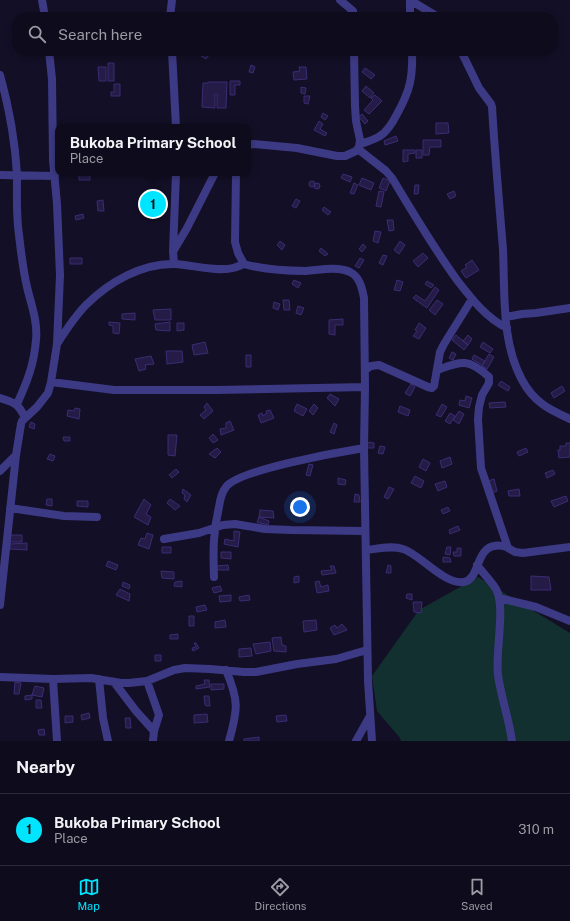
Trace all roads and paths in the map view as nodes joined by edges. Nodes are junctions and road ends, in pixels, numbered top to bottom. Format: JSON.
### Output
{"nodes":[{"id":1,"x":42,"y":0,"type":"edge"},
{"id":2,"x":172,"y":0,"type":"edge"},
{"id":3,"x":340,"y":0,"type":"edge"},
{"id":4,"x":353,"y":0,"type":"edge"},
{"id":5,"x":410,"y":0,"type":"edge"},
{"id":6,"x":44,"y":12,"type":"edge"},
{"id":7,"x":171,"y":12,"type":"edge"},
{"id":8,"x":351,"y":12,"type":"edge"},
{"id":9,"x":353,"y":12,"type":"edge"},
{"id":10,"x":410,"y":12,"type":"edge"},
{"id":11,"x":430,"y":12,"type":"edge"},
{"id":12,"x":50,"y":56,"type":"edge"},
{"id":13,"x":172,"y":56,"type":"edge"},
{"id":14,"x":354,"y":56,"type":"edge"},
{"id":15,"x":412,"y":56,"type":"edge"},
{"id":16,"x":463,"y":56,"type":"edge"},
{"id":17,"x":0,"y":75,"type":"edge"},
{"id":18,"x":176,"y":124,"type":"edge"},
{"id":19,"x":251,"y":144,"type":"edge"},
{"id":20,"x":359,"y":146,"type":"junction"},
{"id":21,"x":0,"y":175,"type":"edge"},
{"id":22,"x":17,"y":175,"type":"junction"},
{"id":23,"x":55,"y":176,"type":"junction"},
{"id":24,"x":176,"y":176,"type":"edge"},
{"id":25,"x":213,"y":176,"type":"edge"},
{"id":26,"x":236,"y":176,"type":"edge"},
{"id":27,"x":173,"y":251,"type":"junction"},
{"id":28,"x":174,"y":264,"type":"junction"},
{"id":29,"x":244,"y":264,"type":"junction"},
{"id":30,"x":472,"y":299,"type":"junction"},
{"id":31,"x":570,"y":308,"type":"edge"},
{"id":32,"x":506,"y":317,"type":"junction"},
{"id":33,"x":507,"y":328,"type":"junction"},
{"id":34,"x":57,"y":344,"type":"junction"},
{"id":35,"x":365,"y":370,"type":"junction"},
{"id":36,"x":438,"y":370,"type":"junction"},
{"id":37,"x":52,"y":382,"type":"junction"},
{"id":38,"x":365,"y":387,"type":"junction"},
{"id":39,"x":0,"y":398,"type":"edge"},
{"id":40,"x":17,"y":404,"type":"junction"},
{"id":41,"x":25,"y":418,"type":"junction"},
{"id":42,"x":570,"y":419,"type":"edge"},
{"id":43,"x":364,"y":448,"type":"junction"},
{"id":44,"x":16,"y":455,"type":"junction"},
{"id":45,"x":0,"y":472,"type":"edge"},
{"id":46,"x":14,"y":474,"type":"junction"},
{"id":47,"x":10,"y":508,"type":"junction"},
{"id":48,"x":97,"y":517,"type":"dead end"},
{"id":49,"x":214,"y":528,"type":"junction"},
{"id":50,"x":365,"y":531,"type":"junction"},
{"id":51,"x":164,"y":539,"type":"dead end"},
{"id":52,"x":507,"y":547,"type":"junction"},
{"id":53,"x":570,"y":547,"type":"edge"},
{"id":54,"x":366,"y":550,"type":"junction"},
{"id":55,"x":2,"y":559,"type":"edge"},
{"id":56,"x":477,"y":565,"type":"junction"},
{"id":57,"x":214,"y":577,"type":"dead end"},
{"id":58,"x":499,"y":598,"type":"junction"},
{"id":59,"x":0,"y":605,"type":"edge"},
{"id":60,"x":570,"y":621,"type":"edge"},
{"id":61,"x":368,"y":650,"type":"junction"},
{"id":62,"x":226,"y":670,"type":"junction"},
{"id":63,"x":0,"y":676,"type":"edge"},
{"id":64,"x":53,"y":679,"type":"junction"},
{"id":65,"x":99,"y":679,"type":"junction"},
{"id":66,"x":147,"y":681,"type":"junction"},
{"id":67,"x":114,"y":682,"type":"junction"},
{"id":68,"x":370,"y":715,"type":"junction"},
{"id":69,"x":154,"y":731,"type":"junction"},
{"id":70,"x":57,"y":741,"type":"edge"},
{"id":71,"x":108,"y":741,"type":"edge"},
{"id":72,"x":153,"y":741,"type":"edge"},
{"id":73,"x":229,"y":741,"type":"edge"},
{"id":74,"x":356,"y":741,"type":"edge"},
{"id":75,"x":372,"y":741,"type":"edge"},
{"id":76,"x":512,"y":741,"type":"edge"}],
"edges":[{"from":1,"to":6,"type":"street"},
{"from":2,"to":7,"type":"street"},
{"from":3,"to":8,"type":"street"},
{"from":4,"to":9,"type":"street"},
{"from":5,"to":10,"type":"street"},
{"from":5,"to":11,"type":"street"},
{"from":12,"to":23,"type":"street"},
{"from":13,"to":18,"type":"street"},
{"from":14,"to":20,"type":"street"},
{"from":15,"to":20,"type":"street"},
{"from":16,"to":32,"type":"street"},
{"from":17,"to":22,"type":"street"},
{"from":19,"to":20,"type":"street"},
{"from":20,"to":30,"type":"street"},
{"from":21,"to":22,"type":"street"},
{"from":22,"to":23,"type":"street"},
{"from":22,"to":40,"type":"street"},
{"from":23,"to":34,"type":"street"},
{"from":24,"to":27,"type":"street"},
{"from":25,"to":27,"type":"street"},
{"from":26,"to":29,"type":"street"},
{"from":27,"to":28,"type":"street"},
{"from":28,"to":29,"type":"street"},
{"from":28,"to":34,"type":"street"},
{"from":29,"to":35,"type":"street"},
{"from":30,"to":33,"type":"street"},
{"from":30,"to":36,"type":"street"},
{"from":31,"to":32,"type":"street"},
{"from":32,"to":33,"type":"street"},
{"from":33,"to":42,"type":"street"},
{"from":34,"to":37,"type":"street"},
{"from":35,"to":36,"type":"street"},
{"from":35,"to":38,"type":"street"},
{"from":36,"to":52,"type":"street"},
{"from":37,"to":38,"type":"street"},
{"from":37,"to":41,"type":"street"},
{"from":38,"to":43,"type":"street"},
{"from":39,"to":40,"type":"street"},
{"from":40,"to":41,"type":"street"},
{"from":41,"to":44,"type":"street"},
{"from":43,"to":49,"type":"street"},
{"from":43,"to":50,"type":"street"},
{"from":44,"to":45,"type":"street"},
{"from":44,"to":46,"type":"street"},
{"from":45,"to":46,"type":"street"},
{"from":46,"to":47,"type":"street"},
{"from":47,"to":48,"type":"street"},
{"from":47,"to":55,"type":"street"},
{"from":49,"to":50,"type":"street"},
{"from":49,"to":51,"type":"street"},
{"from":49,"to":57,"type":"street"},
{"from":50,"to":54,"type":"street"},
{"from":52,"to":53,"type":"street"},
{"from":52,"to":56,"type":"street"},
{"from":54,"to":56,"type":"street"},
{"from":54,"to":61,"type":"street"},
{"from":55,"to":59,"type":"street"},
{"from":56,"to":58,"type":"street"},
{"from":58,"to":60,"type":"street"},
{"from":58,"to":76,"type":"street"},
{"from":61,"to":62,"type":"street"},
{"from":61,"to":68,"type":"street"},
{"from":62,"to":66,"type":"street"},
{"from":62,"to":73,"type":"street"},
{"from":63,"to":64,"type":"street"},
{"from":64,"to":65,"type":"street"},
{"from":64,"to":70,"type":"street"},
{"from":65,"to":67,"type":"street"},
{"from":65,"to":71,"type":"street"},
{"from":66,"to":67,"type":"street"},
{"from":66,"to":69,"type":"street"},
{"from":67,"to":69,"type":"street"},
{"from":68,"to":74,"type":"street"},
{"from":68,"to":75,"type":"street"},
{"from":69,"to":72,"type":"street"}]}
